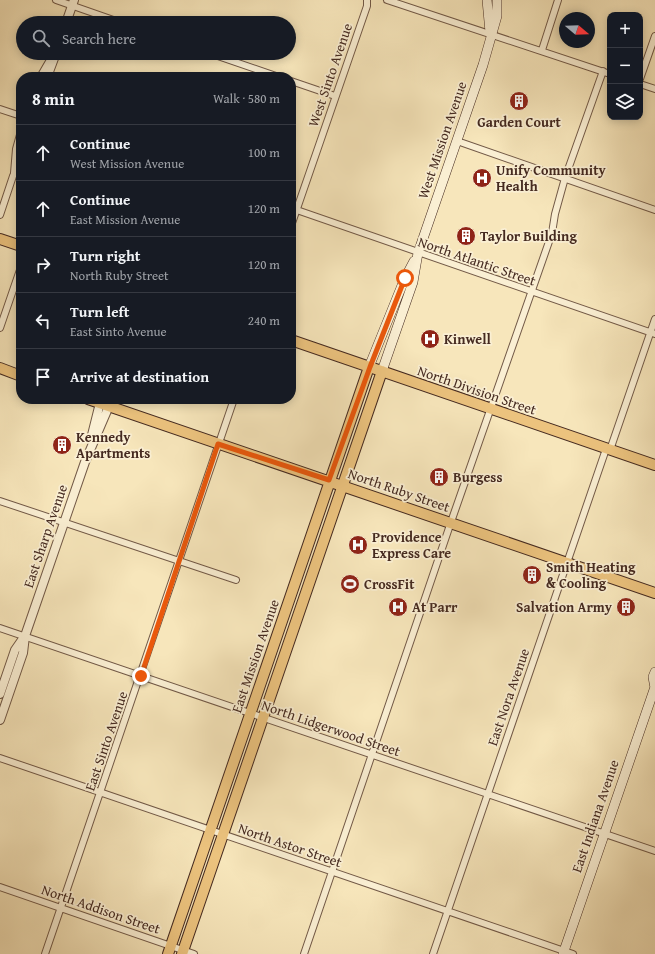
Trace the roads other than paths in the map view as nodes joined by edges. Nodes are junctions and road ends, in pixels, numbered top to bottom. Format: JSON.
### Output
{"nodes":[{"id":1,"x":56,"y":0,"type":"edge"},
{"id":2,"x":367,"y":0,"type":"edge"},
{"id":3,"x":387,"y":0,"type":"edge"},
{"id":4,"x":487,"y":0,"type":"edge"},
{"id":5,"x":497,"y":0,"type":"edge"},
{"id":6,"x":558,"y":0,"type":"edge"},
{"id":7,"x":73,"y":3,"type":"edge"},
{"id":8,"x":68,"y":16,"type":"edge"},
{"id":9,"x":105,"y":16,"type":"edge"},
{"id":10,"x":491,"y":35,"type":"junction"},
{"id":11,"x":655,"y":36,"type":"edge"},
{"id":12,"x":542,"y":50,"type":"junction"},
{"id":13,"x":51,"y":60,"type":"edge"},
{"id":14,"x":53,"y":60,"type":"edge"},
{"id":15,"x":229,"y":60,"type":"edge"},
{"id":16,"x":643,"y":70,"type":"edge"},
{"id":17,"x":603,"y":71,"type":"junction"},
{"id":18,"x":43,"y":72,"type":"edge"},
{"id":19,"x":49,"y":72,"type":"edge"},
{"id":20,"x":264,"y":72,"type":"edge"},
{"id":21,"x":607,"y":73,"type":"edge"},
{"id":22,"x":296,"y":83,"type":"edge"},
{"id":23,"x":643,"y":85,"type":"edge"},
{"id":24,"x":655,"y":89,"type":"edge"},
{"id":25,"x":335,"y":96,"type":"junction"},
{"id":26,"x":0,"y":109,"type":"edge"},
{"id":27,"x":16,"y":114,"type":"edge"},
{"id":28,"x":457,"y":141,"type":"junction"},
{"id":29,"x":16,"y":149,"type":"edge"},
{"id":30,"x":16,"y":172,"type":"edge"},
{"id":31,"x":14,"y":176,"type":"junction"},
{"id":32,"x":565,"y":178,"type":"junction"},
{"id":33,"x":296,"y":203,"type":"edge"},
{"id":34,"x":296,"y":210,"type":"edge"},
{"id":35,"x":655,"y":210,"type":"edge"},
{"id":36,"x":0,"y":215,"type":"edge"},
{"id":37,"x":0,"y":239,"type":"edge"},
{"id":38,"x":16,"y":244,"type":"edge"},
{"id":39,"x":418,"y":253,"type":"junction"},
{"id":40,"x":16,"y":282,"type":"edge"},
{"id":41,"x":531,"y":292,"type":"junction"},
{"id":42,"x":655,"y":319,"type":"edge"},
{"id":43,"x":0,"y":328,"type":"edge"},
{"id":44,"x":653,"y":334,"type":"edge"},
{"id":45,"x":296,"y":342,"type":"edge"},
{"id":46,"x":370,"y":367,"type":"junction"},
{"id":47,"x":0,"y":368,"type":"edge"},
{"id":48,"x":382,"y":371,"type":"junction"},
{"id":49,"x":16,"y":374,"type":"edge"},
{"id":50,"x":99,"y":404,"type":"edge"},
{"id":51,"x":111,"y":404,"type":"edge"},
{"id":52,"x":114,"y":404,"type":"edge"},
{"id":53,"x":232,"y":404,"type":"edge"},
{"id":54,"x":490,"y":409,"type":"junction"},
{"id":55,"x":218,"y":444,"type":"junction"},
{"id":56,"x":91,"y":445,"type":"junction"},
{"id":57,"x":608,"y":449,"type":"junction"},
{"id":58,"x":655,"y":465,"type":"edge"},
{"id":59,"x":329,"y":480,"type":"junction"},
{"id":60,"x":342,"y":485,"type":"junction"},
{"id":61,"x":0,"y":501,"type":"edge"},
{"id":62,"x":64,"y":522,"type":"junction"},
{"id":63,"x":451,"y":522,"type":"junction"},
{"id":64,"x":179,"y":561,"type":"junction"},
{"id":65,"x":567,"y":563,"type":"junction"},
{"id":66,"x":236,"y":580,"type":"dead end"},
{"id":67,"x":655,"y":593,"type":"edge"},
{"id":68,"x":0,"y":628,"type":"edge"},
{"id":69,"x":25,"y":636,"type":"junction"},
{"id":70,"x":655,"y":672,"type":"edge"},
{"id":71,"x":141,"y":676,"type":"junction"},
{"id":72,"x":655,"y":687,"type":"edge"},
{"id":73,"x":0,"y":694,"type":"edge"},
{"id":74,"x":250,"y":713,"type":"junction"},
{"id":75,"x":262,"y":717,"type":"junction"},
{"id":76,"x":0,"y":720,"type":"edge"},
{"id":77,"x":372,"y":755,"type":"junction"},
{"id":78,"x":0,"y":758,"type":"edge"},
{"id":79,"x":101,"y":792,"type":"junction"},
{"id":80,"x":487,"y":794,"type":"junction"},
{"id":81,"x":209,"y":829,"type":"junction"},
{"id":82,"x":223,"y":834,"type":"junction"},
{"id":83,"x":604,"y":834,"type":"junction"},
{"id":84,"x":655,"y":851,"type":"edge"},
{"id":85,"x":332,"y":871,"type":"junction"},
{"id":86,"x":0,"y":887,"type":"edge"},
{"id":87,"x":61,"y":908,"type":"junction"},
{"id":88,"x":447,"y":911,"type":"junction"},
{"id":89,"x":169,"y":950,"type":"edge"},
{"id":90,"x":182,"y":952,"type":"edge"},
{"id":91,"x":563,"y":952,"type":"edge"},
{"id":92,"x":45,"y":954,"type":"edge"},
{"id":93,"x":194,"y":954,"type":"edge"},
{"id":94,"x":304,"y":954,"type":"edge"},
{"id":95,"x":433,"y":954,"type":"edge"},
{"id":96,"x":573,"y":954,"type":"edge"}],
"edges":[{"from":1,"to":7,"type":"street"},
{"from":2,"to":25,"type":"street","name":"West Sinto Avenue"},
{"from":3,"to":10,"type":"street"},
{"from":4,"to":10,"type":"main road","name":"West Mission Avenue"},
{"from":5,"to":10,"type":"main road","name":"West Mission Avenue"},
{"from":6,"to":12,"type":"street"},
{"from":7,"to":8,"type":"street"},
{"from":7,"to":9,"type":"street"},
{"from":10,"to":12,"type":"street"},
{"from":10,"to":28,"type":"main road","name":"West Mission Avenue"},
{"from":11,"to":16,"type":"street"},
{"from":12,"to":17,"type":"street"},
{"from":13,"to":18,"type":"street"},
{"from":14,"to":19,"type":"street"},
{"from":15,"to":20,"type":"street"},
{"from":17,"to":21,"type":"street"},
{"from":17,"to":32,"type":"street"},
{"from":22,"to":25,"type":"street"},
{"from":23,"to":24,"type":"street"},
{"from":25,"to":33,"type":"street","name":"West Sinto Avenue"},
{"from":26,"to":27,"type":"street"},
{"from":28,"to":32,"type":"street"},
{"from":28,"to":39,"type":"main road","name":"West Mission Avenue"},
{"from":29,"to":31,"type":"street"},
{"from":30,"to":31,"type":"street"},
{"from":31,"to":36,"type":"street"},
{"from":32,"to":35,"type":"street"},
{"from":32,"to":41,"type":"street"},
{"from":34,"to":39,"type":"street","name":"North Atlantic Street"},
{"from":37,"to":38,"type":"main road"},
{"from":39,"to":41,"type":"street","name":"North Atlantic Street"},
{"from":39,"to":46,"type":"main road","name":"West Mission Avenue"},
{"from":39,"to":48,"type":"main road","name":"West Mission Avenue"},
{"from":40,"to":43,"type":"street"},
{"from":41,"to":44,"type":"street","name":"North Atlantic Street"},
{"from":41,"to":54,"type":"street"},
{"from":42,"to":44,"type":"street","name":"East Nora Avenue"},
{"from":44,"to":57,"type":"street","name":"East Nora Avenue"},
{"from":45,"to":46,"type":"main road","name":"North Division Street"},
{"from":46,"to":48,"type":"main road","name":"North Division Street"},
{"from":46,"to":59,"type":"main road","name":"East Mission Avenue"},
{"from":47,"to":49,"type":"main road"},
{"from":48,"to":54,"type":"main road","name":"North Division Street"},
{"from":48,"to":60,"type":"main road","name":"East Mission Avenue"},
{"from":50,"to":56,"type":"street","name":"East Sharp Avenue"},
{"from":51,"to":56,"type":"street","name":"East Sharp Avenue"},
{"from":52,"to":55,"type":"main road","name":"North Ruby Street"},
{"from":53,"to":55,"type":"street","name":"East Sinto Avenue"},
{"from":54,"to":57,"type":"main road","name":"North Division Street"},
{"from":54,"to":63,"type":"street"},
{"from":55,"to":59,"type":"main road","name":"North Ruby Street"},
{"from":55,"to":64,"type":"street","name":"East Sinto Avenue"},
{"from":56,"to":62,"type":"street","name":"East Sharp Avenue"},
{"from":57,"to":58,"type":"main road","name":"North Division Street"},
{"from":57,"to":65,"type":"street","name":"East Nora Avenue"},
{"from":59,"to":60,"type":"main road","name":"North Ruby Street"},
{"from":59,"to":74,"type":"main road","name":"East Mission Avenue"},
{"from":60,"to":63,"type":"main road","name":"North Ruby Street"},
{"from":60,"to":75,"type":"main road","name":"East Mission Avenue"},
{"from":61,"to":62,"type":"street"},
{"from":62,"to":64,"type":"street"},
{"from":62,"to":69,"type":"street","name":"East Sharp Avenue"},
{"from":63,"to":65,"type":"main road","name":"North Ruby Street"},
{"from":63,"to":77,"type":"street"},
{"from":64,"to":66,"type":"street"},
{"from":64,"to":71,"type":"street","name":"East Sinto Avenue"},
{"from":65,"to":67,"type":"main road","name":"North Ruby Street"},
{"from":65,"to":80,"type":"street","name":"East Nora Avenue"},
{"from":68,"to":69,"type":"street","name":"North Lidgerwood Street"},
{"from":69,"to":71,"type":"street","name":"North Lidgerwood Street"},
{"from":69,"to":73,"type":"street","name":"East Sharp Avenue"},
{"from":69,"to":76,"type":"street","name":"East Sharp Avenue"},
{"from":70,"to":72,"type":"main road","name":"East Indiana Avenue"},
{"from":71,"to":74,"type":"street","name":"North Lidgerwood Street"},
{"from":71,"to":79,"type":"street","name":"East Sinto Avenue"},
{"from":72,"to":83,"type":"main road","name":"East Indiana Avenue"},
{"from":74,"to":75,"type":"street","name":"North Lidgerwood Street"},
{"from":74,"to":81,"type":"main road","name":"East Mission Avenue"},
{"from":75,"to":77,"type":"street","name":"North Lidgerwood Street"},
{"from":75,"to":82,"type":"main road","name":"East Mission Avenue"},
{"from":77,"to":80,"type":"street","name":"North Lidgerwood Street"},
{"from":77,"to":85,"type":"street"},
{"from":78,"to":79,"type":"street","name":"North Astor Street"},
{"from":79,"to":81,"type":"street","name":"North Astor Street"},
{"from":79,"to":87,"type":"street","name":"East Sinto Avenue"},
{"from":80,"to":83,"type":"street","name":"North Lidgerwood Street"},
{"from":80,"to":88,"type":"street","name":"East Nora Avenue"},
{"from":81,"to":82,"type":"street","name":"North Astor Street"},
{"from":81,"to":89,"type":"main road","name":"East Mission Avenue"},
{"from":82,"to":85,"type":"street","name":"North Astor Street"},
{"from":82,"to":90,"type":"main road","name":"East Mission Avenue"},
{"from":83,"to":84,"type":"street","name":"North Lidgerwood Street"},
{"from":83,"to":91,"type":"main road","name":"East Indiana Avenue"},
{"from":85,"to":88,"type":"street","name":"North Astor Street"},
{"from":85,"to":94,"type":"street"},
{"from":86,"to":87,"type":"street","name":"North Addison Street"},
{"from":87,"to":89,"type":"street","name":"North Addison Street"},
{"from":87,"to":92,"type":"street","name":"East Sinto Avenue"},
{"from":88,"to":91,"type":"street","name":"North Astor Street"},
{"from":88,"to":95,"type":"street","name":"East Nora Avenue"},
{"from":89,"to":90,"type":"street","name":"North Addison Street"},
{"from":90,"to":93,"type":"street","name":"North Addison Street"},
{"from":91,"to":96,"type":"street","name":"North Astor Street"}]}
